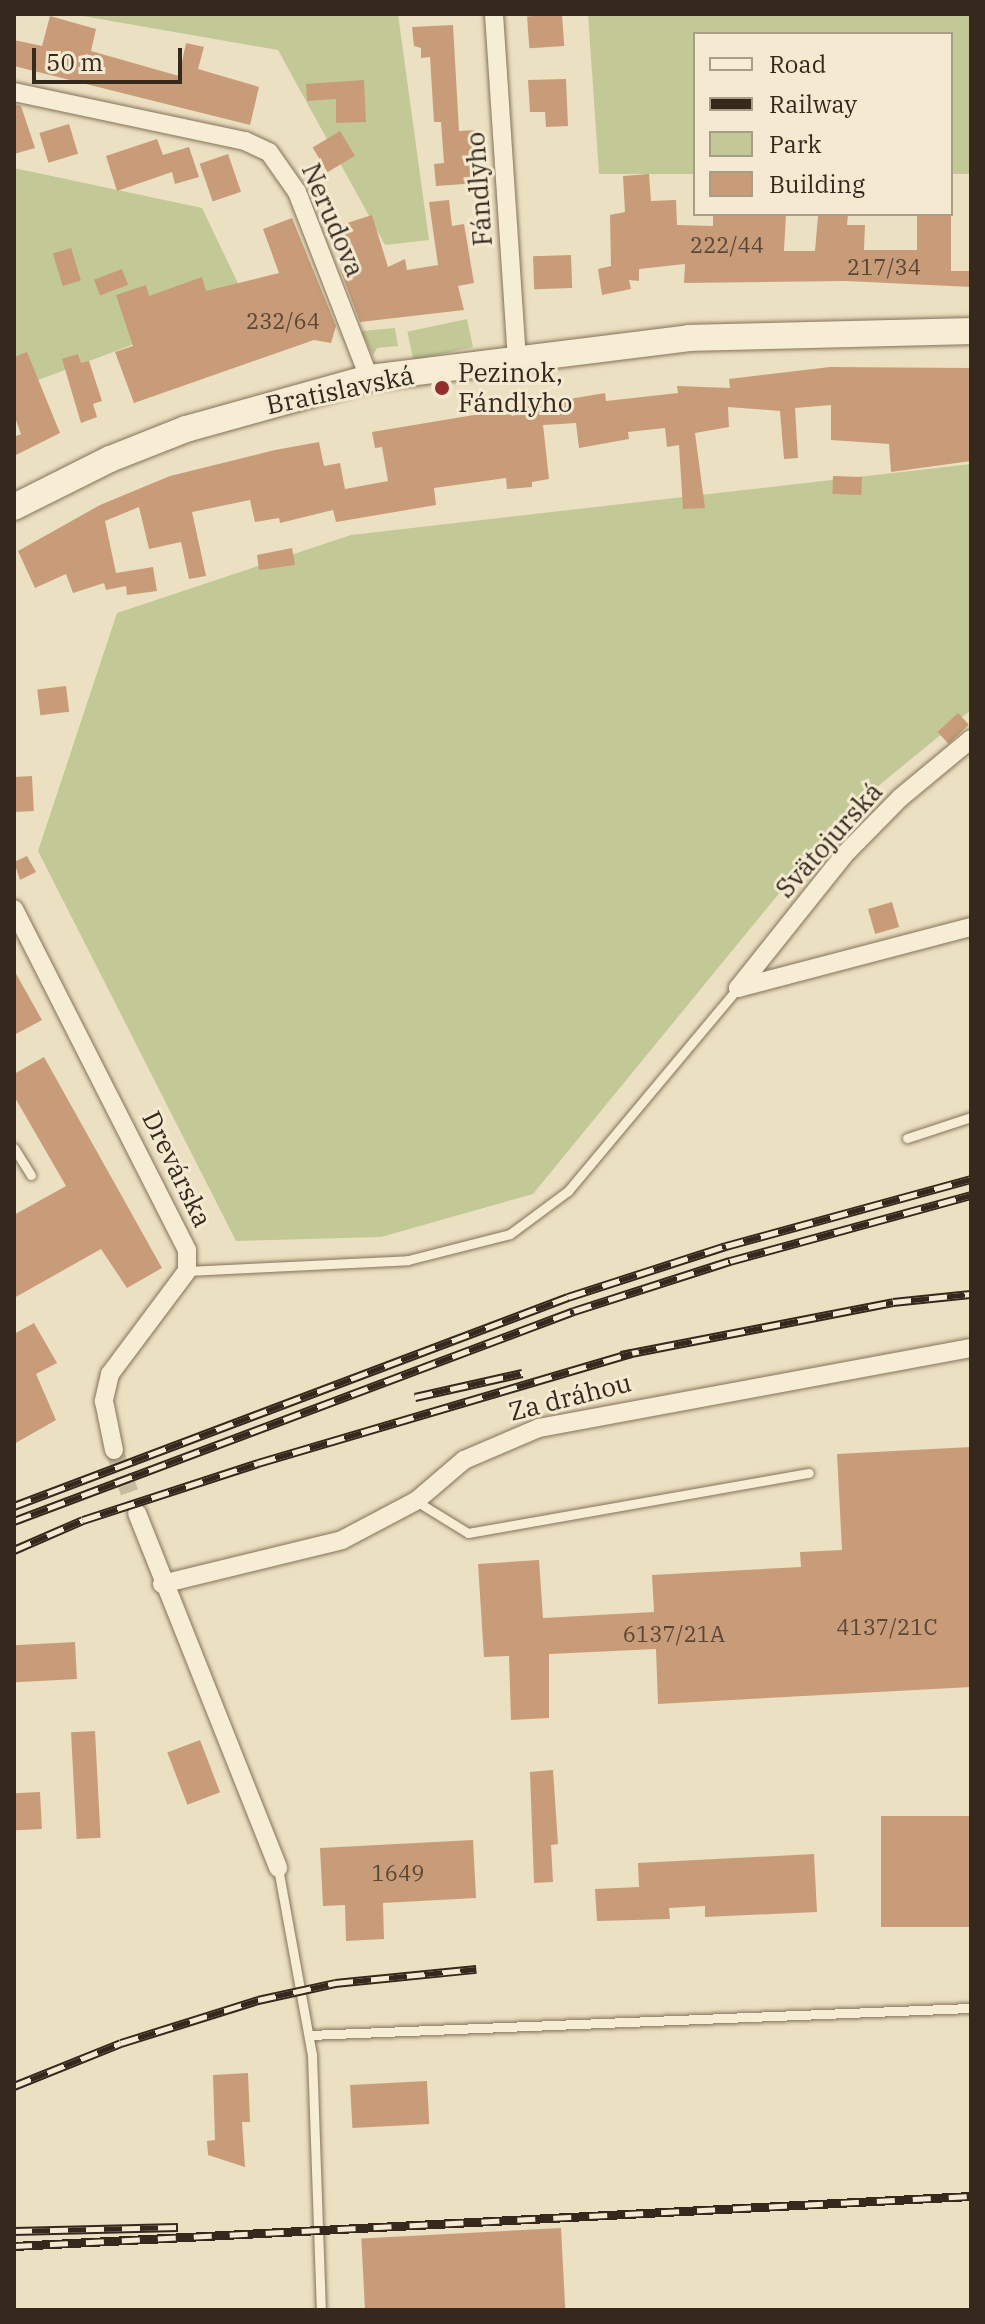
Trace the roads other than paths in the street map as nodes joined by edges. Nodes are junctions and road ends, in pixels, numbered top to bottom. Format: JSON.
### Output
{"nodes":[{"id":1,"x":494,"y":14,"type":"edge"},
{"id":2,"x":14,"y":92,"type":"edge"},
{"id":3,"x":971,"y":331,"type":"edge"},
{"id":4,"x":517,"y":360,"type":"junction"},
{"id":5,"x":369,"y":378,"type":"junction"},
{"id":6,"x":14,"y":507,"type":"edge"},
{"id":7,"x":971,"y":739,"type":"edge"},
{"id":8,"x":14,"y":909,"type":"edge"},
{"id":9,"x":971,"y":927,"type":"edge"},
{"id":10,"x":738,"y":988,"type":"junction"},
{"id":11,"x":971,"y":1117,"type":"edge"},
{"id":12,"x":907,"y":1138,"type":"dead end"},
{"id":13,"x":14,"y":1148,"type":"edge"},
{"id":14,"x":31,"y":1175,"type":"dead end"},
{"id":15,"x":187,"y":1271,"type":"junction"},
{"id":16,"x":971,"y":1348,"type":"edge"},
{"id":17,"x":114,"y":1450,"type":"tunnel mouth"},
{"id":18,"x":809,"y":1473,"type":"dead end"},
{"id":19,"x":416,"y":1501,"type":"junction"},
{"id":20,"x":137,"y":1513,"type":"tunnel mouth"},
{"id":21,"x":162,"y":1584,"type":"junction"},
{"id":22,"x":278,"y":1868,"type":"joint"},
{"id":23,"x":971,"y":2008,"type":"edge"},
{"id":24,"x":309,"y":2035,"type":"junction"},
{"id":25,"x":321,"y":2310,"type":"edge"}],
"edges":[{"from":1,"to":4,"type":"street","name":"Fándlyho"},
{"from":2,"to":5,"type":"street","name":"Nerudova"},
{"from":3,"to":4,"type":"main road","name":"Bratislavská"},
{"from":4,"to":5,"type":"main road","name":"Bratislavská"},
{"from":5,"to":6,"type":"main road","name":"Bratislavská"},
{"from":7,"to":10,"type":"street","name":"Svätojurská"},
{"from":8,"to":15,"type":"street","name":"Drevárska"},
{"from":9,"to":10,"type":"street"},
{"from":10,"to":15,"type":"lane"},
{"from":11,"to":12,"type":"lane"},
{"from":13,"to":14,"type":"lane"},
{"from":15,"to":17,"type":"street"},
{"from":16,"to":19,"type":"street","name":"Za dráhou"},
{"from":18,"to":19,"type":"lane"},
{"from":19,"to":21,"type":"street","name":"Za dráhou"},
{"from":20,"to":21,"type":"street"},
{"from":21,"to":22,"type":"street"},
{"from":22,"to":24,"type":"lane"},
{"from":23,"to":24,"type":"lane"},
{"from":24,"to":25,"type":"lane"}]}
